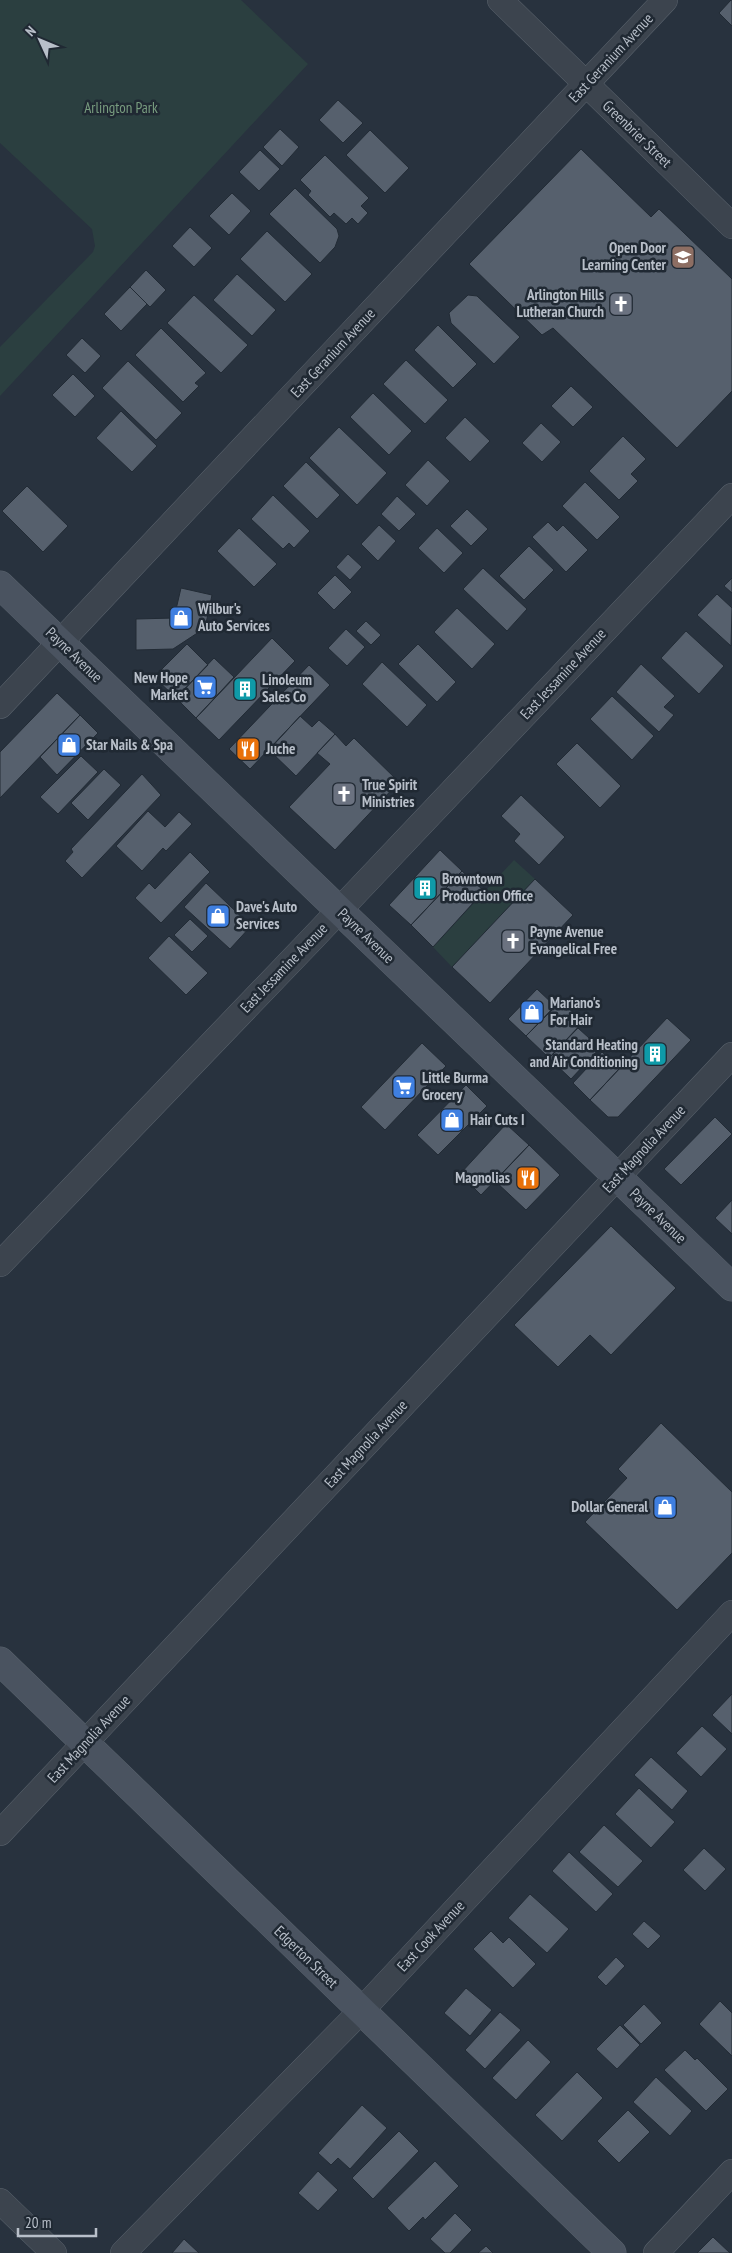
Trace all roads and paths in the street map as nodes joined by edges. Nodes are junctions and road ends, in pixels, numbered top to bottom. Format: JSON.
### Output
{"nodes":[{"id":1,"x":500,"y":0,"type":"edge"},
{"id":2,"x":665,"y":0,"type":"edge"},
{"id":3,"x":586,"y":85,"type":"junction"},
{"id":4,"x":732,"y":226,"type":"edge"},
{"id":5,"x":732,"y":496,"type":"edge"},
{"id":6,"x":0,"y":585,"type":"edge"},
{"id":7,"x":60,"y":642,"type":"junction"},
{"id":8,"x":0,"y":706,"type":"edge"},
{"id":9,"x":339,"y":910,"type":"junction"},
{"id":10,"x":732,"y":1055,"type":"edge"},
{"id":11,"x":617,"y":1177,"type":"junction"},
{"id":12,"x":0,"y":1264,"type":"edge"},
{"id":13,"x":732,"y":1287,"type":"edge"},
{"id":14,"x":732,"y":1613,"type":"edge"},
{"id":15,"x":0,"y":1660,"type":"edge"},
{"id":16,"x":85,"y":1744,"type":"junction"},
{"id":17,"x":0,"y":1833,"type":"edge"},
{"id":18,"x":361,"y":2011,"type":"junction"},
{"id":19,"x":732,"y":2172,"type":"edge"},
{"id":20,"x":0,"y":2201,"type":"edge"},
{"id":21,"x":54,"y":2253,"type":"edge"},
{"id":22,"x":123,"y":2253,"type":"edge"},
{"id":23,"x":612,"y":2253,"type":"edge"},
{"id":24,"x":656,"y":2253,"type":"edge"}],
"edges":[{"from":1,"to":3,"type":"street","name":"Greenbrier Street"},
{"from":2,"to":3,"type":"street","name":"East Geranium Avenue"},
{"from":3,"to":4,"type":"street","name":"Greenbrier Street"},
{"from":3,"to":7,"type":"street","name":"East Geranium Avenue"},
{"from":5,"to":9,"type":"street","name":"East Jessamine Avenue"},
{"from":6,"to":7,"type":"street","name":"Payne Avenue"},
{"from":7,"to":8,"type":"street","name":"East Geranium Avenue"},
{"from":7,"to":9,"type":"street","name":"Payne Avenue"},
{"from":9,"to":11,"type":"street","name":"Payne Avenue"},
{"from":9,"to":12,"type":"street","name":"East Jessamine Avenue"},
{"from":10,"to":11,"type":"street","name":"East Magnolia Avenue"},
{"from":11,"to":13,"type":"street","name":"Payne Avenue"},
{"from":11,"to":16,"type":"street","name":"East Magnolia Avenue"},
{"from":14,"to":18,"type":"street","name":"East Cook Avenue"},
{"from":15,"to":16,"type":"street","name":"Edgerton Street"},
{"from":16,"to":17,"type":"street","name":"East Magnolia Avenue"},
{"from":16,"to":18,"type":"street","name":"Edgerton Street"},
{"from":18,"to":22,"type":"street","name":"East Cook Avenue"},
{"from":18,"to":23,"type":"street","name":"Edgerton Street"},
{"from":19,"to":24,"type":"street"},
{"from":20,"to":21,"type":"street"}]}
